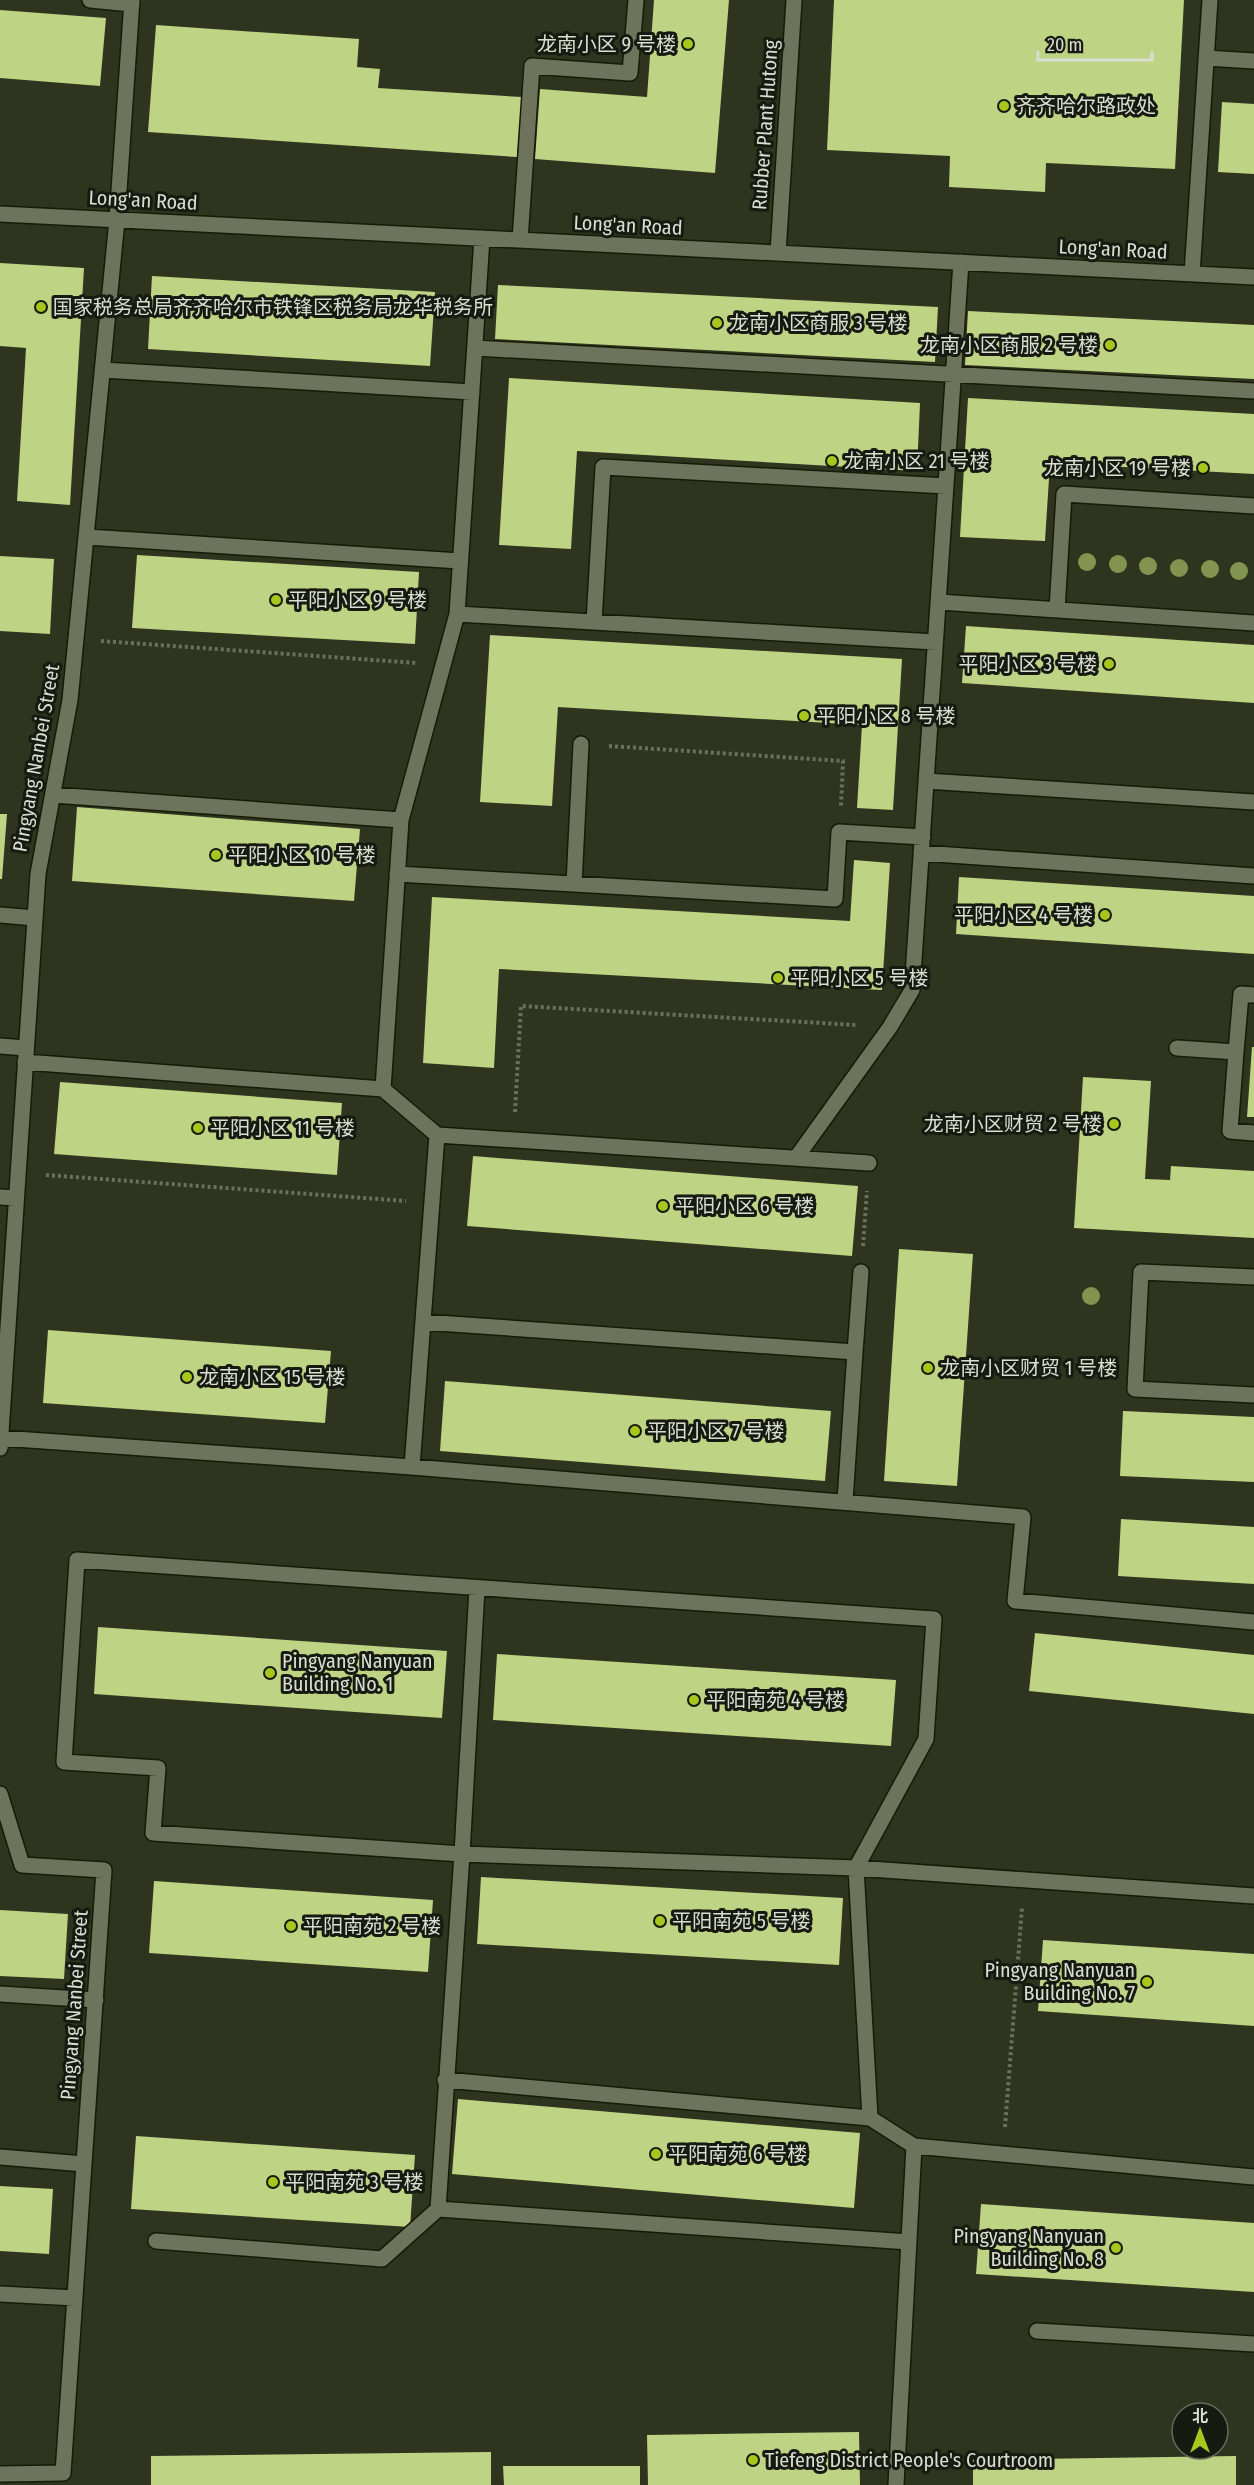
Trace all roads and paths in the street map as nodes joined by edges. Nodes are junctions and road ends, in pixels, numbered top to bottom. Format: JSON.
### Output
{"nodes":[{"id":1,"x":90,"y":0,"type":"edge"},
{"id":2,"x":636,"y":0,"type":"edge"},
{"id":3,"x":794,"y":0,"type":"edge"},
{"id":4,"x":1210,"y":0,"type":"edge"},
{"id":5,"x":132,"y":2,"type":"edge"},
{"id":6,"x":1206,"y":58,"type":"junction"},
{"id":7,"x":1254,"y":61,"type":"edge"},
{"id":8,"x":0,"y":214,"type":"edge"},
{"id":9,"x":117,"y":220,"type":"junction"},
{"id":10,"x":482,"y":238,"type":"junction"},
{"id":11,"x":520,"y":240,"type":"junction"},
{"id":12,"x":778,"y":254,"type":"junction"},
{"id":13,"x":961,"y":262,"type":"junction"},
{"id":14,"x":1192,"y":274,"type":"junction"},
{"id":15,"x":1254,"y":277,"type":"edge"},
{"id":16,"x":475,"y":348,"type":"junction"},
{"id":17,"x":103,"y":370,"type":"junction"},
{"id":18,"x":954,"y":375,"type":"junction"},
{"id":19,"x":1254,"y":391,"type":"edge"},
{"id":20,"x":472,"y":392,"type":"junction"},
{"id":21,"x":946,"y":486,"type":"junction"},
{"id":22,"x":1254,"y":506,"type":"edge"},
{"id":23,"x":87,"y":537,"type":"junction"},
{"id":24,"x":460,"y":561,"type":"junction"},
{"id":25,"x":939,"y":602,"type":"junction"},
{"id":26,"x":1057,"y":610,"type":"junction"},
{"id":27,"x":457,"y":614,"type":"junction"},
{"id":28,"x":594,"y":622,"type":"junction"},
{"id":29,"x":1254,"y":623,"type":"edge"},
{"id":30,"x":76,"y":639,"type":"junction"},
{"id":31,"x":935,"y":642,"type":"junction"},
{"id":32,"x":443,"y":665,"type":"junction"},
{"id":33,"x":581,"y":744,"type":"joint"},
{"id":34,"x":927,"y":781,"type":"junction"},
{"id":35,"x":53,"y":795,"type":"junction"},
{"id":36,"x":1254,"y":802,"type":"edge"},
{"id":37,"x":401,"y":820,"type":"junction"},
{"id":38,"x":839,"y":832,"type":"junction"},
{"id":39,"x":923,"y":837,"type":"junction"},
{"id":40,"x":921,"y":853,"type":"junction"},
{"id":41,"x":397,"y":874,"type":"junction"},
{"id":42,"x":1254,"y":876,"type":"edge"},
{"id":43,"x":574,"y":884,"type":"junction"},
{"id":44,"x":0,"y":915,"type":"edge"},
{"id":45,"x":35,"y":918,"type":"junction"},
{"id":46,"x":1254,"y":995,"type":"edge"},
{"id":47,"x":890,"y":1027,"type":"junction"},
{"id":48,"x":0,"y":1046,"type":"edge"},
{"id":49,"x":1177,"y":1048,"type":"dead end"},
{"id":50,"x":1236,"y":1052,"type":"junction"},
{"id":51,"x":26,"y":1055,"type":"junction"},
{"id":52,"x":382,"y":1089,"type":"junction"},
{"id":53,"x":1254,"y":1133,"type":"edge"},
{"id":54,"x":437,"y":1135,"type":"junction"},
{"id":55,"x":513,"y":1140,"type":"junction"},
{"id":56,"x":796,"y":1158,"type":"junction"},
{"id":57,"x":869,"y":1163,"type":"joint"},
{"id":58,"x":18,"y":1173,"type":"junction"},
{"id":59,"x":0,"y":1197,"type":"edge"},
{"id":60,"x":16,"y":1198,"type":"junction"},
{"id":61,"x":432,"y":1203,"type":"junction"},
{"id":62,"x":861,"y":1272,"type":"joint"},
{"id":63,"x":1254,"y":1277,"type":"edge"},
{"id":64,"x":423,"y":1322,"type":"junction"},
{"id":65,"x":855,"y":1352,"type":"junction"},
{"id":66,"x":3,"y":1362,"type":"edge"},
{"id":67,"x":1254,"y":1395,"type":"edge"},
{"id":68,"x":1,"y":1438,"type":"edge"},
{"id":69,"x":0,"y":1448,"type":"edge"},
{"id":70,"x":412,"y":1467,"type":"junction"},
{"id":71,"x":845,"y":1501,"type":"junction"},
{"id":72,"x":477,"y":1588,"type":"junction"},
{"id":73,"x":1254,"y":1622,"type":"edge"},
{"id":74,"x":0,"y":1794,"type":"edge"},
{"id":75,"x":462,"y":1854,"type":"junction"},
{"id":76,"x":856,"y":1868,"type":"junction"},
{"id":77,"x":1024,"y":1880,"type":"junction"},
{"id":78,"x":1254,"y":1896,"type":"edge"},
{"id":79,"x":0,"y":1994,"type":"edge"},
{"id":80,"x":96,"y":2000,"type":"junction"},
{"id":81,"x":445,"y":2080,"type":"junction"},
{"id":82,"x":870,"y":2118,"type":"junction"},
{"id":83,"x":914,"y":2146,"type":"junction"},
{"id":84,"x":1003,"y":2154,"type":"junction"},
{"id":85,"x":0,"y":2157,"type":"edge"},
{"id":86,"x":84,"y":2164,"type":"junction"},
{"id":87,"x":1254,"y":2177,"type":"edge"},
{"id":88,"x":438,"y":2210,"type":"junction"},
{"id":89,"x":156,"y":2241,"type":"dead end"},
{"id":90,"x":909,"y":2242,"type":"junction"},
{"id":91,"x":0,"y":2294,"type":"edge"},
{"id":92,"x":75,"y":2298,"type":"junction"},
{"id":93,"x":1037,"y":2331,"type":"dead end"},
{"id":94,"x":1254,"y":2344,"type":"edge"},
{"id":95,"x":0,"y":2474,"type":"edge"},
{"id":96,"x":896,"y":2485,"type":"edge"}],
"edges":[{"from":1,"to":5,"type":"street"},
{"from":2,"to":11,"type":"street"},
{"from":3,"to":12,"type":"street","name":"Rubber Plant Hutong"},
{"from":4,"to":6,"type":"street"},
{"from":5,"to":9,"type":"street","name":"Pingyang Nanbei Street"},
{"from":6,"to":7,"type":"street"},
{"from":6,"to":14,"type":"street"},
{"from":8,"to":9,"type":"street","name":"Long'an Road"},
{"from":9,"to":10,"type":"street","name":"Long'an Road"},
{"from":9,"to":17,"type":"street","name":"Pingyang Nanbei Street"},
{"from":10,"to":11,"type":"street","name":"Long'an Road"},
{"from":10,"to":16,"type":"street"},
{"from":11,"to":12,"type":"street","name":"Long'an Road"},
{"from":12,"to":13,"type":"street","name":"Long'an Road"},
{"from":13,"to":14,"type":"street","name":"Long'an Road"},
{"from":13,"to":18,"type":"street"},
{"from":14,"to":15,"type":"street","name":"Long'an Road"},
{"from":16,"to":18,"type":"street"},
{"from":16,"to":20,"type":"street"},
{"from":17,"to":20,"type":"street"},
{"from":17,"to":23,"type":"street","name":"Pingyang Nanbei Street"},
{"from":18,"to":19,"type":"street"},
{"from":18,"to":21,"type":"street"},
{"from":20,"to":24,"type":"street"},
{"from":21,"to":25,"type":"street"},
{"from":21,"to":28,"type":"street"},
{"from":22,"to":26,"type":"street"},
{"from":23,"to":24,"type":"street"},
{"from":23,"to":30,"type":"street","name":"Pingyang Nanbei Street"},
{"from":24,"to":27,"type":"street"},
{"from":25,"to":26,"type":"street"},
{"from":25,"to":31,"type":"street"},
{"from":26,"to":29,"type":"street"},
{"from":27,"to":28,"type":"street"},
{"from":27,"to":32,"type":"street"},
{"from":28,"to":31,"type":"street"},
{"from":30,"to":32,"type":"path"},
{"from":30,"to":35,"type":"street","name":"Pingyang Nanbei Street"},
{"from":31,"to":34,"type":"street"},
{"from":32,"to":37,"type":"street"},
{"from":33,"to":38,"type":"path"},
{"from":33,"to":43,"type":"street"},
{"from":34,"to":36,"type":"street"},
{"from":34,"to":39,"type":"street"},
{"from":35,"to":37,"type":"street"},
{"from":35,"to":45,"type":"street","name":"Pingyang Nanbei Street"},
{"from":37,"to":41,"type":"street"},
{"from":38,"to":39,"type":"street"},
{"from":38,"to":43,"type":"street"},
{"from":39,"to":40,"type":"street"},
{"from":40,"to":42,"type":"street"},
{"from":40,"to":47,"type":"street"},
{"from":41,"to":43,"type":"street"},
{"from":41,"to":52,"type":"street"},
{"from":44,"to":45,"type":"street"},
{"from":45,"to":51,"type":"street","name":"Pingyang Nanbei Street"},
{"from":46,"to":50,"type":"street"},
{"from":47,"to":55,"type":"path"},
{"from":47,"to":56,"type":"street"},
{"from":48,"to":51,"type":"street"},
{"from":49,"to":50,"type":"street"},
{"from":50,"to":53,"type":"street"},
{"from":51,"to":52,"type":"street"},
{"from":51,"to":58,"type":"street","name":"Pingyang Nanbei Street"},
{"from":52,"to":54,"type":"street"},
{"from":54,"to":55,"type":"street"},
{"from":54,"to":61,"type":"street"},
{"from":55,"to":56,"type":"street"},
{"from":56,"to":57,"type":"street"},
{"from":57,"to":62,"type":"path"},
{"from":58,"to":60,"type":"street","name":"Pingyang Nanbei Street"},
{"from":58,"to":61,"type":"path"},
{"from":59,"to":60,"type":"street"},
{"from":60,"to":66,"type":"street","name":"Pingyang Nanbei Street"},
{"from":61,"to":64,"type":"street"},
{"from":62,"to":65,"type":"street"},
{"from":63,"to":67,"type":"street"},
{"from":64,"to":65,"type":"street"},
{"from":64,"to":70,"type":"street"},
{"from":65,"to":71,"type":"street"},
{"from":66,"to":68,"type":"street","name":"Pingyang Nanbei Street"},
{"from":68,"to":69,"type":"street","name":"Pingyang Nanbei Street"},
{"from":68,"to":70,"type":"street"},
{"from":70,"to":71,"type":"street"},
{"from":71,"to":73,"type":"street"},
{"from":72,"to":75,"type":"street"},
{"from":72,"to":75,"type":"street"},
{"from":72,"to":76,"type":"street"},
{"from":74,"to":80,"type":"street","name":"Pingyang Nanbei Street"},
{"from":75,"to":76,"type":"street"},
{"from":75,"to":81,"type":"street"},
{"from":76,"to":77,"type":"street"},
{"from":76,"to":82,"type":"street"},
{"from":77,"to":78,"type":"street"},
{"from":77,"to":84,"type":"path"},
{"from":79,"to":80,"type":"street"},
{"from":80,"to":86,"type":"street","name":"Pingyang Nanbei Street"},
{"from":81,"to":82,"type":"street"},
{"from":81,"to":88,"type":"street"},
{"from":82,"to":83,"type":"street"},
{"from":83,"to":84,"type":"street"},
{"from":83,"to":90,"type":"street"},
{"from":84,"to":87,"type":"street"},
{"from":85,"to":86,"type":"street"},
{"from":86,"to":92,"type":"street","name":"Pingyang Nanbei Street"},
{"from":88,"to":89,"type":"street"},
{"from":88,"to":90,"type":"street"},
{"from":90,"to":96,"type":"street"},
{"from":91,"to":92,"type":"street"},
{"from":92,"to":95,"type":"street","name":"Pingyang Nanbei Street"},
{"from":93,"to":94,"type":"street"}]}
